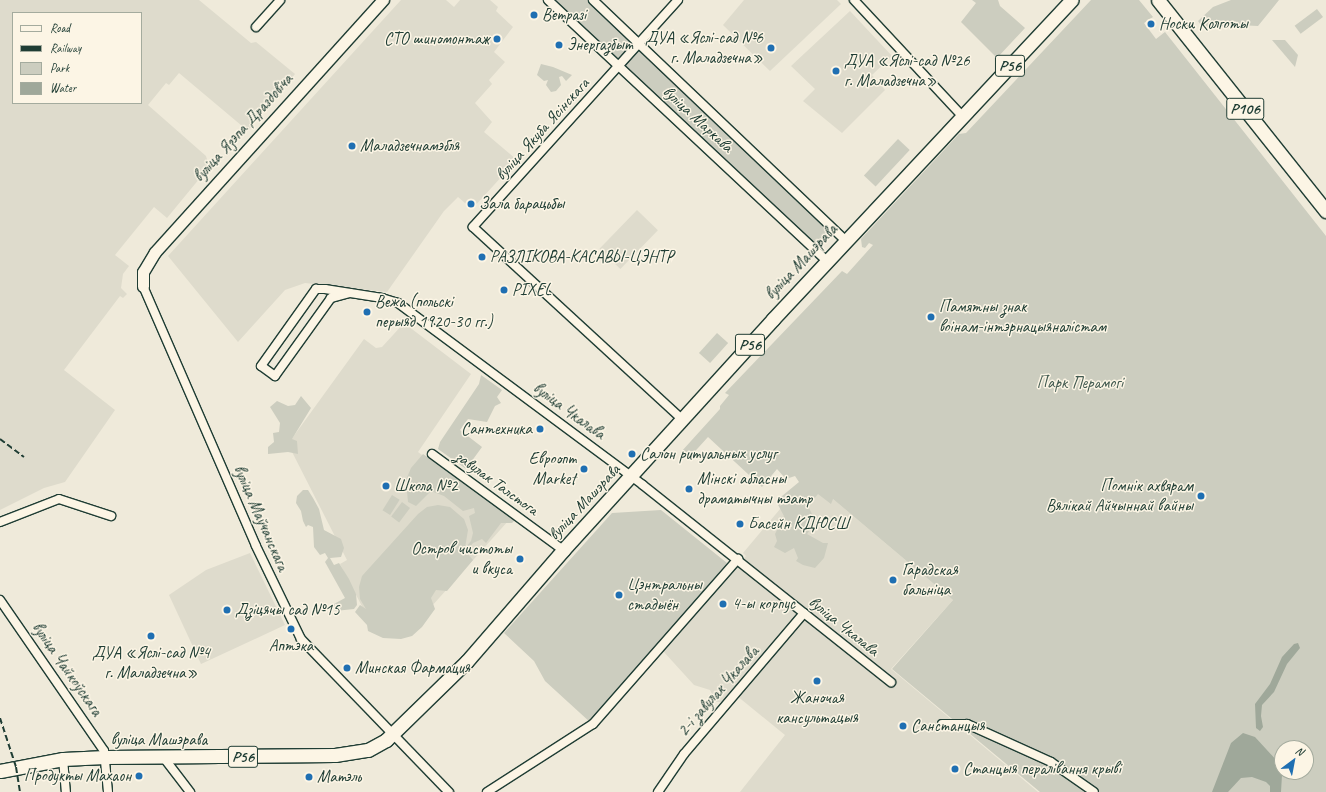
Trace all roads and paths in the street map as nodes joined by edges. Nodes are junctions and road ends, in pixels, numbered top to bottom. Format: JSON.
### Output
{"nodes":[{"id":1,"x":280,"y":0,"type":"edge"},
{"id":2,"x":383,"y":0,"type":"edge"},
{"id":3,"x":548,"y":0,"type":"edge"},
{"id":4,"x":593,"y":0,"type":"edge"},
{"id":5,"x":678,"y":0,"type":"edge"},
{"id":6,"x":854,"y":0,"type":"edge"},
{"id":7,"x":1072,"y":0,"type":"edge"},
{"id":8,"x":1158,"y":0,"type":"edge"},
{"id":9,"x":256,"y":27,"type":"dead end"},
{"id":10,"x":638,"y":44,"type":"junction"},
{"id":11,"x":619,"y":66,"type":"junction"},
{"id":12,"x":962,"y":116,"type":"junction"},
{"id":13,"x":1326,"y":211,"type":"edge"},
{"id":14,"x":845,"y":240,"type":"junction"},
{"id":15,"x":827,"y":261,"type":"junction"},
{"id":16,"x":143,"y":286,"type":"joint"},
{"id":17,"x":350,"y":293,"type":"junction"},
{"id":18,"x":683,"y":420,"type":"junction"},
{"id":19,"x":432,"y":454,"type":"dead end"},
{"id":20,"x":632,"y":476,"type":"junction"},
{"id":21,"x":111,"y":516,"type":"dead end"},
{"id":22,"x":0,"y":522,"type":"edge"},
{"id":23,"x":563,"y":550,"type":"junction"},
{"id":24,"x":740,"y":561,"type":"junction"},
{"id":25,"x":0,"y":600,"type":"edge"},
{"id":26,"x":804,"y":613,"type":"junction"},
{"id":27,"x":891,"y":682,"type":"dead end"},
{"id":28,"x":942,"y":724,"type":"dead end"},
{"id":29,"x":395,"y":734,"type":"junction"},
{"id":30,"x":105,"y":757,"type":"junction"},
{"id":31,"x":164,"y":758,"type":"junction"},
{"id":32,"x":63,"y":759,"type":"junction"},
{"id":33,"x":0,"y":771,"type":"edge"},
{"id":34,"x":66,"y":792,"type":"edge"},
{"id":35,"x":108,"y":792,"type":"edge"},
{"id":36,"x":190,"y":792,"type":"edge"},
{"id":37,"x":449,"y":792,"type":"edge"},
{"id":38,"x":487,"y":792,"type":"edge"},
{"id":39,"x":658,"y":792,"type":"edge"},
{"id":40,"x":1094,"y":792,"type":"edge"}],
"edges":[{"from":1,"to":9,"type":"street"},
{"from":2,"to":16,"type":"street","name":"вуліца Язэпа Драздовіча"},
{"from":3,"to":11,"type":"street","name":"вуліца Маркава"},
{"from":4,"to":10,"type":"street","name":"вуліца Маркава"},
{"from":5,"to":10,"type":"street","name":"вуліца Якуба Ясінскага"},
{"from":6,"to":12,"type":"street"},
{"from":7,"to":12,"type":"main road","name":"вуліца Машэрава","number":"Р56"},
{"from":8,"to":13,"type":"main road","number":"Р106"},
{"from":10,"to":11,"type":"street","name":"вуліца Якуба Ясінскага"},
{"from":10,"to":14,"type":"street","name":"вуліца Маркава"},
{"from":11,"to":15,"type":"street","name":"вуліца Маркава"},
{"from":11,"to":18,"type":"street","name":"вуліца Якуба Ясінскага"},
{"from":12,"to":14,"type":"main road","name":"вуліца Машэрава","number":"Р56"},
{"from":14,"to":15,"type":"main road","name":"вуліца Машэрава","number":"Р56"},
{"from":15,"to":18,"type":"main road","name":"вуліца Машэрава","number":"Р56"},
{"from":16,"to":29,"type":"street","name":"вуліца Маўчанскага"},
{"from":17,"to":17,"type":"street","name":"вуліца Чкалава"},
{"from":17,"to":20,"type":"street","name":"вуліца Чкалава"},
{"from":18,"to":20,"type":"main road","name":"вуліца Машэрава","number":"Р56"},
{"from":19,"to":23,"type":"street","name":"завулак Талстога"},
{"from":20,"to":23,"type":"main road","name":"вуліца Машэрава","number":"Р56"},
{"from":20,"to":24,"type":"street","name":"вуліца Чкалава"},
{"from":21,"to":22,"type":"street"},
{"from":23,"to":29,"type":"main road","name":"вуліца Машэрава","number":"Р56"},
{"from":24,"to":26,"type":"street","name":"вуліца Чкалава"},
{"from":24,"to":38,"type":"street"},
{"from":25,"to":30,"type":"street","name":"вуліца Чайкоўскага"},
{"from":26,"to":27,"type":"street","name":"вуліца Чкалава"},
{"from":26,"to":39,"type":"street","name":"2-і завулак Чкалава"},
{"from":28,"to":40,"type":"street"},
{"from":29,"to":31,"type":"main road","name":"вуліца Машэрава","number":"Р56"},
{"from":29,"to":37,"type":"street","name":"вуліца Маўчанскага"},
{"from":30,"to":31,"type":"main road","name":"вуліца Машэрава","number":"Р56"},
{"from":30,"to":32,"type":"main road","name":"вуліца Машэрава","number":"Р56"},
{"from":30,"to":35,"type":"street","name":"вуліца Чайкоўскага"},
{"from":31,"to":36,"type":"street"},
{"from":32,"to":33,"type":"main road","name":"вуліца Машэрава","number":"Р56"},
{"from":32,"to":34,"type":"street"}]}
